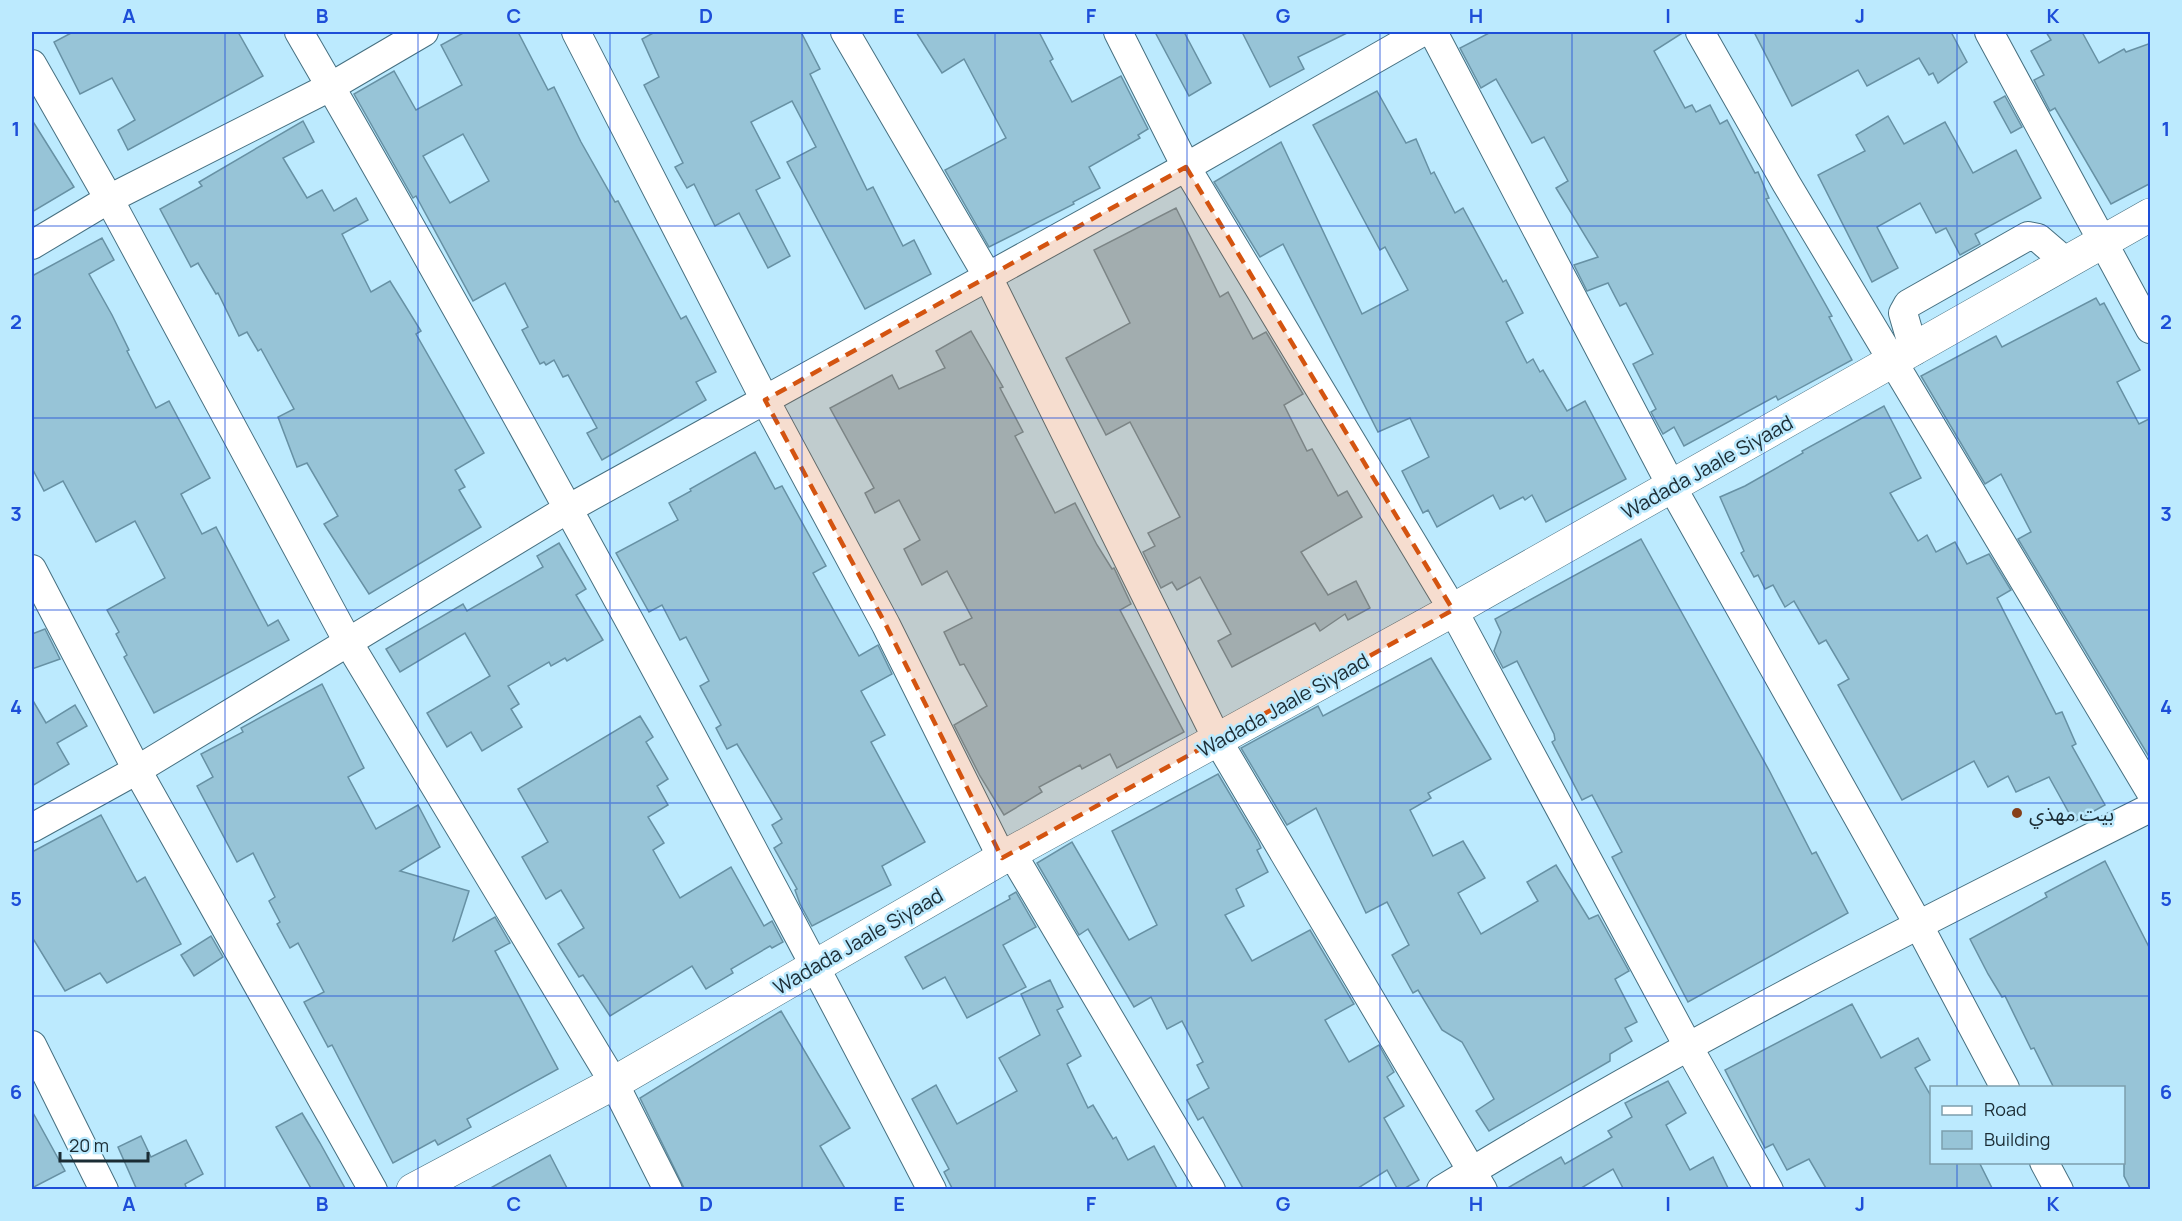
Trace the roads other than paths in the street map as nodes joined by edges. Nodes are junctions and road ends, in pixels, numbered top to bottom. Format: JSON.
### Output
{"nodes":[{"id":1,"x":298,"y":32,"type":"edge"},
{"id":2,"x":424,"y":32,"type":"edge"},
{"id":3,"x":576,"y":32,"type":"edge"},
{"id":4,"x":845,"y":32,"type":"edge"},
{"id":5,"x":1118,"y":32,"type":"edge"},
{"id":6,"x":1422,"y":32,"type":"edge"},
{"id":7,"x":1433,"y":32,"type":"edge"},
{"id":8,"x":1700,"y":32,"type":"edge"},
{"id":9,"x":1989,"y":32,"type":"edge"},
{"id":10,"x":1383,"y":41,"type":"edge"},
{"id":11,"x":32,"y":64,"type":"edge"},
{"id":12,"x":330,"y":87,"type":"junction"},
{"id":13,"x":1186,"y":167,"type":"junction"},
{"id":14,"x":109,"y":200,"type":"junction"},
{"id":15,"x":2151,"y":215,"type":"edge"},
{"id":16,"x":2103,"y":240,"type":"junction"},
{"id":17,"x":32,"y":245,"type":"edge"},
{"id":18,"x":2066,"y":262,"type":"junction"},
{"id":19,"x":988,"y":277,"type":"junction"},
{"id":20,"x":2151,"y":328,"type":"edge"},
{"id":21,"x":1904,"y":356,"type":"junction"},
{"id":22,"x":765,"y":400,"type":"junction"},
{"id":23,"x":1672,"y":487,"type":"junction"},
{"id":24,"x":566,"y":510,"type":"junction"},
{"id":25,"x":32,"y":568,"type":"edge"},
{"id":26,"x":1454,"y":610,"type":"junction"},
{"id":27,"x":348,"y":642,"type":"junction"},
{"id":28,"x":1218,"y":741,"type":"junction"},
{"id":29,"x":137,"y":770,"type":"junction"},
{"id":30,"x":2151,"y":790,"type":"edge"},
{"id":31,"x":2151,"y":808,"type":"edge"},
{"id":32,"x":32,"y":828,"type":"edge"},
{"id":33,"x":1002,"y":858,"type":"junction"},
{"id":34,"x":1918,"y":924,"type":"junction"},
{"id":35,"x":816,"y":966,"type":"junction"},
{"id":36,"x":32,"y":1045,"type":"edge"},
{"id":37,"x":1689,"y":1048,"type":"junction"},
{"id":38,"x":614,"y":1083,"type":"junction"},
{"id":39,"x":2004,"y":1086,"type":"edge"},
{"id":40,"x":2045,"y":1164,"type":"edge"},
{"id":41,"x":1478,"y":1180,"type":"edge"},
{"id":42,"x":104,"y":1190,"type":"edge"},
{"id":43,"x":373,"y":1190,"type":"edge"},
{"id":44,"x":413,"y":1190,"type":"edge"},
{"id":45,"x":668,"y":1190,"type":"edge"},
{"id":46,"x":932,"y":1190,"type":"edge"},
{"id":47,"x":1211,"y":1190,"type":"edge"},
{"id":48,"x":1441,"y":1190,"type":"edge"},
{"id":49,"x":1769,"y":1190,"type":"edge"},
{"id":50,"x":2059,"y":1190,"type":"edge"}],
"edges":[{"from":1,"to":12,"type":"street"},
{"from":2,"to":12,"type":"street"},
{"from":3,"to":22,"type":"street"},
{"from":4,"to":19,"type":"street"},
{"from":5,"to":13,"type":"street"},
{"from":6,"to":10,"type":"street"},
{"from":7,"to":23,"type":"street"},
{"from":8,"to":21,"type":"street"},
{"from":9,"to":16,"type":"street"},
{"from":10,"to":13,"type":"street"},
{"from":11,"to":14,"type":"street"},
{"from":12,"to":14,"type":"street"},
{"from":12,"to":24,"type":"street"},
{"from":13,"to":19,"type":"street"},
{"from":13,"to":26,"type":"street"},
{"from":14,"to":17,"type":"street"},
{"from":14,"to":27,"type":"street"},
{"from":15,"to":16,"type":"main road","name":"Wadada Jaale Siyaad"},
{"from":16,"to":18,"type":"main road","name":"Wadada Jaale Siyaad"},
{"from":16,"to":20,"type":"street"},
{"from":18,"to":21,"type":"main road","name":"Wadada Jaale Siyaad"},
{"from":18,"to":21,"type":"street"},
{"from":19,"to":22,"type":"street"},
{"from":19,"to":28,"type":"street"},
{"from":21,"to":23,"type":"main road","name":"Wadada Jaale Siyaad"},
{"from":21,"to":30,"type":"street"},
{"from":22,"to":24,"type":"street"},
{"from":22,"to":33,"type":"street"},
{"from":23,"to":26,"type":"main road","name":"Wadada Jaale Siyaad"},
{"from":23,"to":34,"type":"street"},
{"from":24,"to":27,"type":"street"},
{"from":24,"to":35,"type":"street"},
{"from":25,"to":29,"type":"street"},
{"from":26,"to":28,"type":"main road","name":"Wadada Jaale Siyaad"},
{"from":26,"to":37,"type":"street"},
{"from":27,"to":29,"type":"street"},
{"from":27,"to":38,"type":"street"},
{"from":28,"to":33,"type":"main road","name":"Wadada Jaale Siyaad"},
{"from":28,"to":41,"type":"street"},
{"from":29,"to":32,"type":"street"},
{"from":29,"to":43,"type":"street"},
{"from":31,"to":34,"type":"street"},
{"from":33,"to":35,"type":"main road","name":"Wadada Jaale Siyaad"},
{"from":33,"to":47,"type":"street"},
{"from":34,"to":37,"type":"street"},
{"from":34,"to":39,"type":"street"},
{"from":35,"to":38,"type":"main road","name":"Wadada Jaale Siyaad"},
{"from":35,"to":46,"type":"street"},
{"from":36,"to":42,"type":"street"},
{"from":37,"to":41,"type":"street"},
{"from":37,"to":49,"type":"street"},
{"from":38,"to":44,"type":"main road","name":"Wadada Jaale Siyaad"},
{"from":38,"to":45,"type":"street"},
{"from":40,"to":50,"type":"street"},
{"from":41,"to":48,"type":"street"}]}
